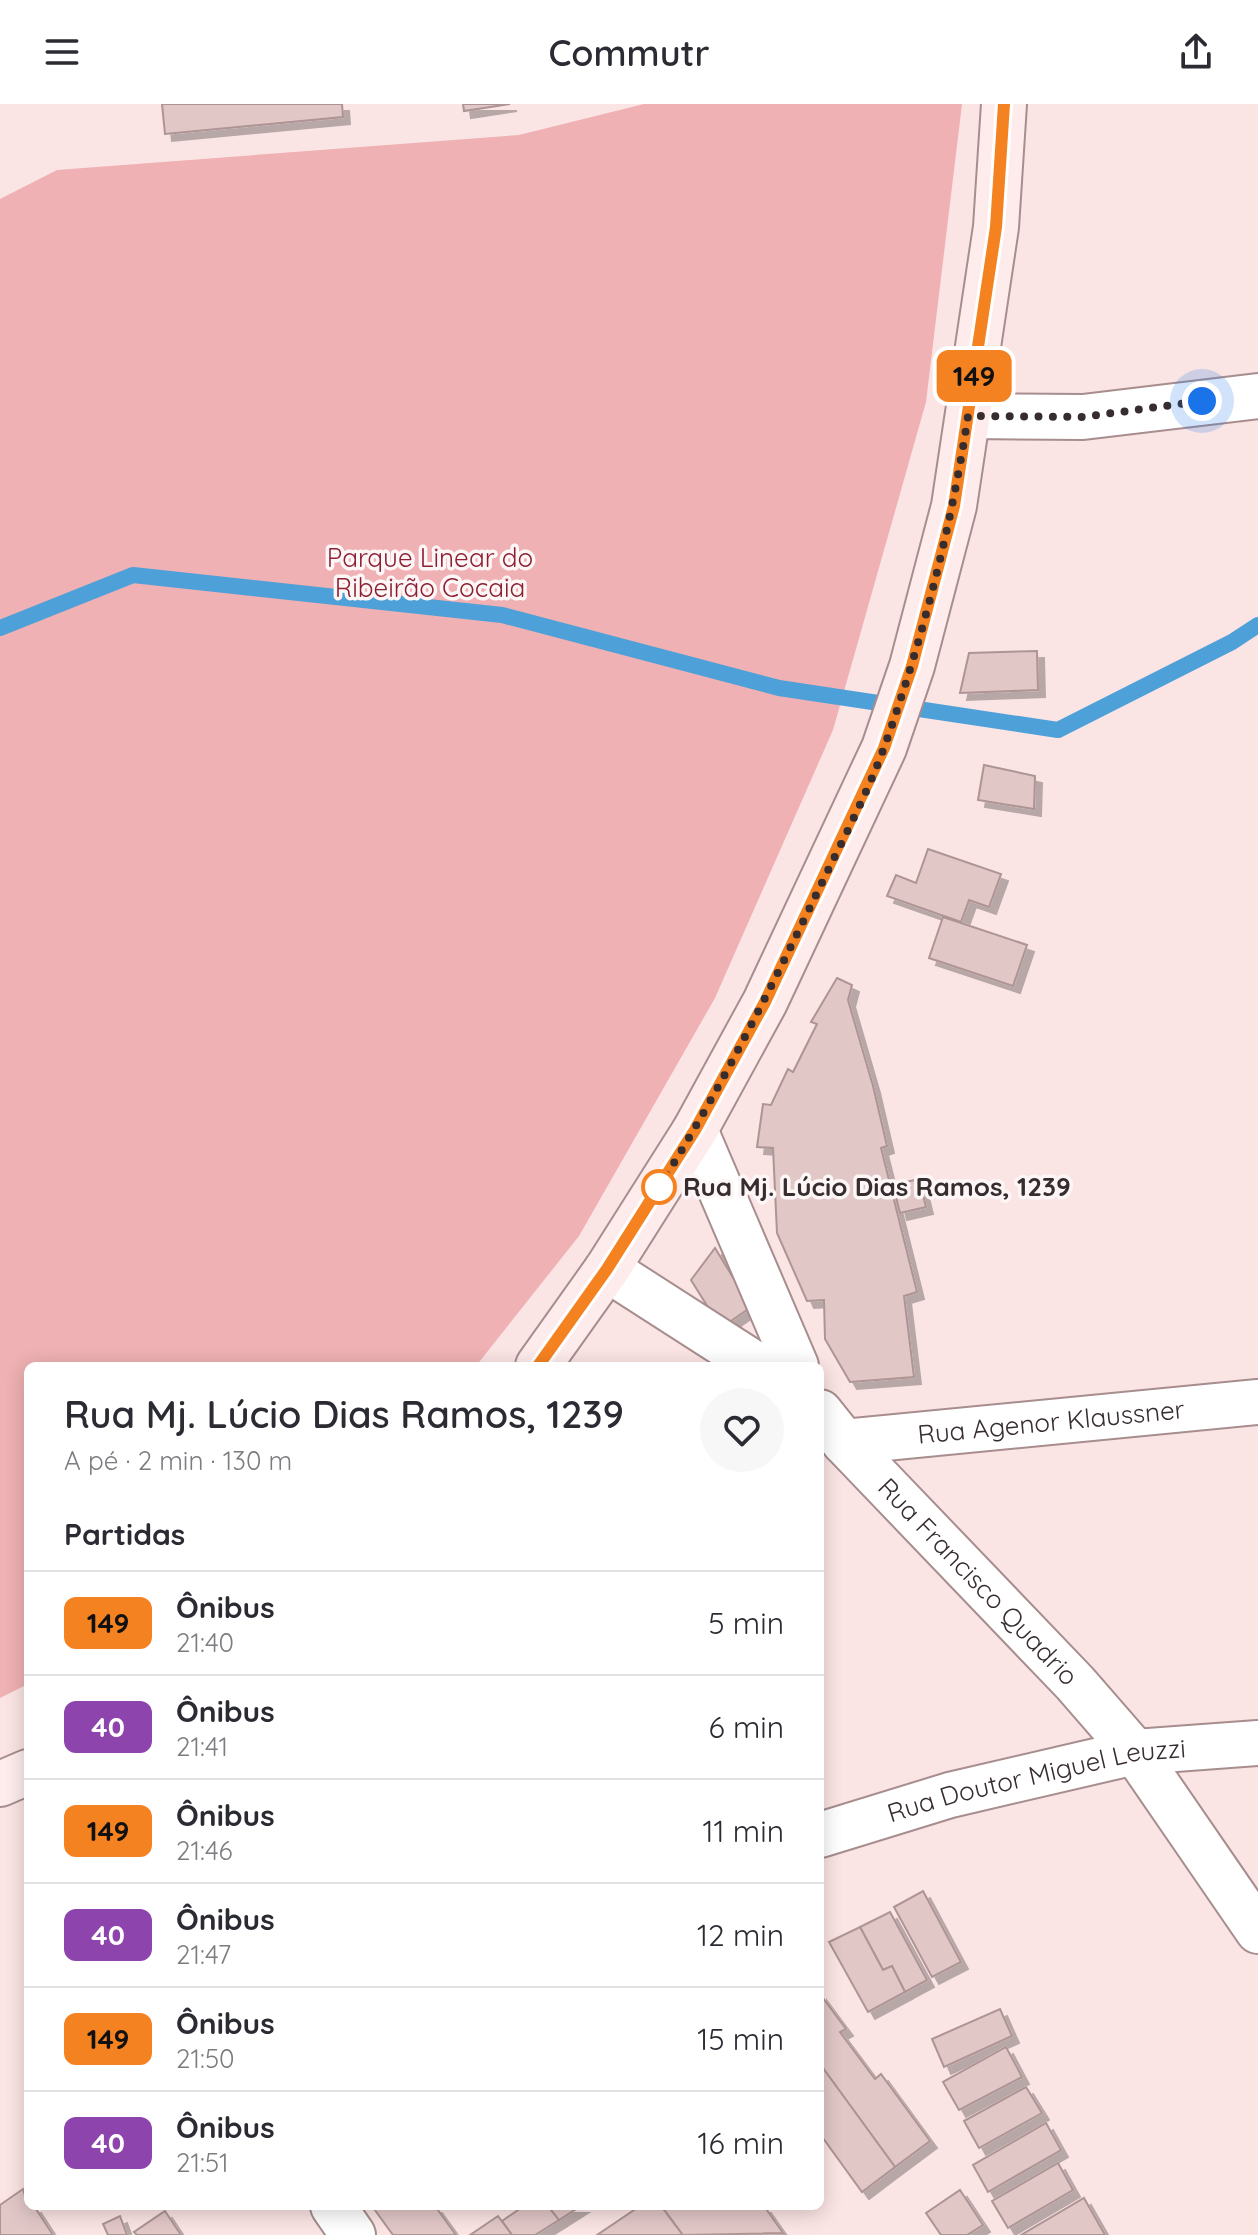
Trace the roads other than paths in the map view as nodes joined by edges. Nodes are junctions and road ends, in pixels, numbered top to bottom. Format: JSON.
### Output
{"nodes":[{"id":1,"x":1004,"y":104,"type":"edge"},
{"id":2,"x":1258,"y":396,"type":"edge"},
{"id":3,"x":968,"y":416,"type":"junction"},
{"id":4,"x":695,"y":1130,"type":"junction"},
{"id":5,"x":607,"y":1269,"type":"junction"},
{"id":6,"x":541,"y":1362,"type":"edge"},
{"id":7,"x":752,"y":1362,"type":"edge"},
{"id":8,"x":794,"y":1362,"type":"edge"},
{"id":9,"x":1258,"y":1402,"type":"edge"},
{"id":10,"x":832,"y":1427,"type":"edge"},
{"id":11,"x":1258,"y":1743,"type":"edge"},
{"id":12,"x":1135,"y":1752,"type":"junction"},
{"id":13,"x":24,"y":1774,"type":"edge"},
{"id":14,"x":0,"y":1784,"type":"edge"},
{"id":15,"x":824,"y":1834,"type":"edge"},
{"id":16,"x":1258,"y":1931,"type":"edge"},
{"id":17,"x":336,"y":2210,"type":"edge"},
{"id":18,"x":353,"y":2235,"type":"edge"}],
"edges":[{"from":1,"to":3,"type":"main road"},
{"from":2,"to":3,"type":"street"},
{"from":3,"to":4,"type":"main road"},
{"from":4,"to":5,"type":"main road"},
{"from":4,"to":8,"type":"street"},
{"from":5,"to":6,"type":"main road"},
{"from":5,"to":7,"type":"street"},
{"from":9,"to":10,"type":"street","name":"Rua Agenor Klaussner"},
{"from":10,"to":12,"type":"street","name":"Rua Francisco Quadrio"},
{"from":11,"to":12,"type":"street","name":"Rua Doutor Miguel Leuzzi"},
{"from":12,"to":15,"type":"street","name":"Rua Doutor Miguel Leuzzi"},
{"from":12,"to":16,"type":"street","name":"Rua Francisco Quadrio"},
{"from":13,"to":14,"type":"main road"},
{"from":17,"to":18,"type":"street"}]}
